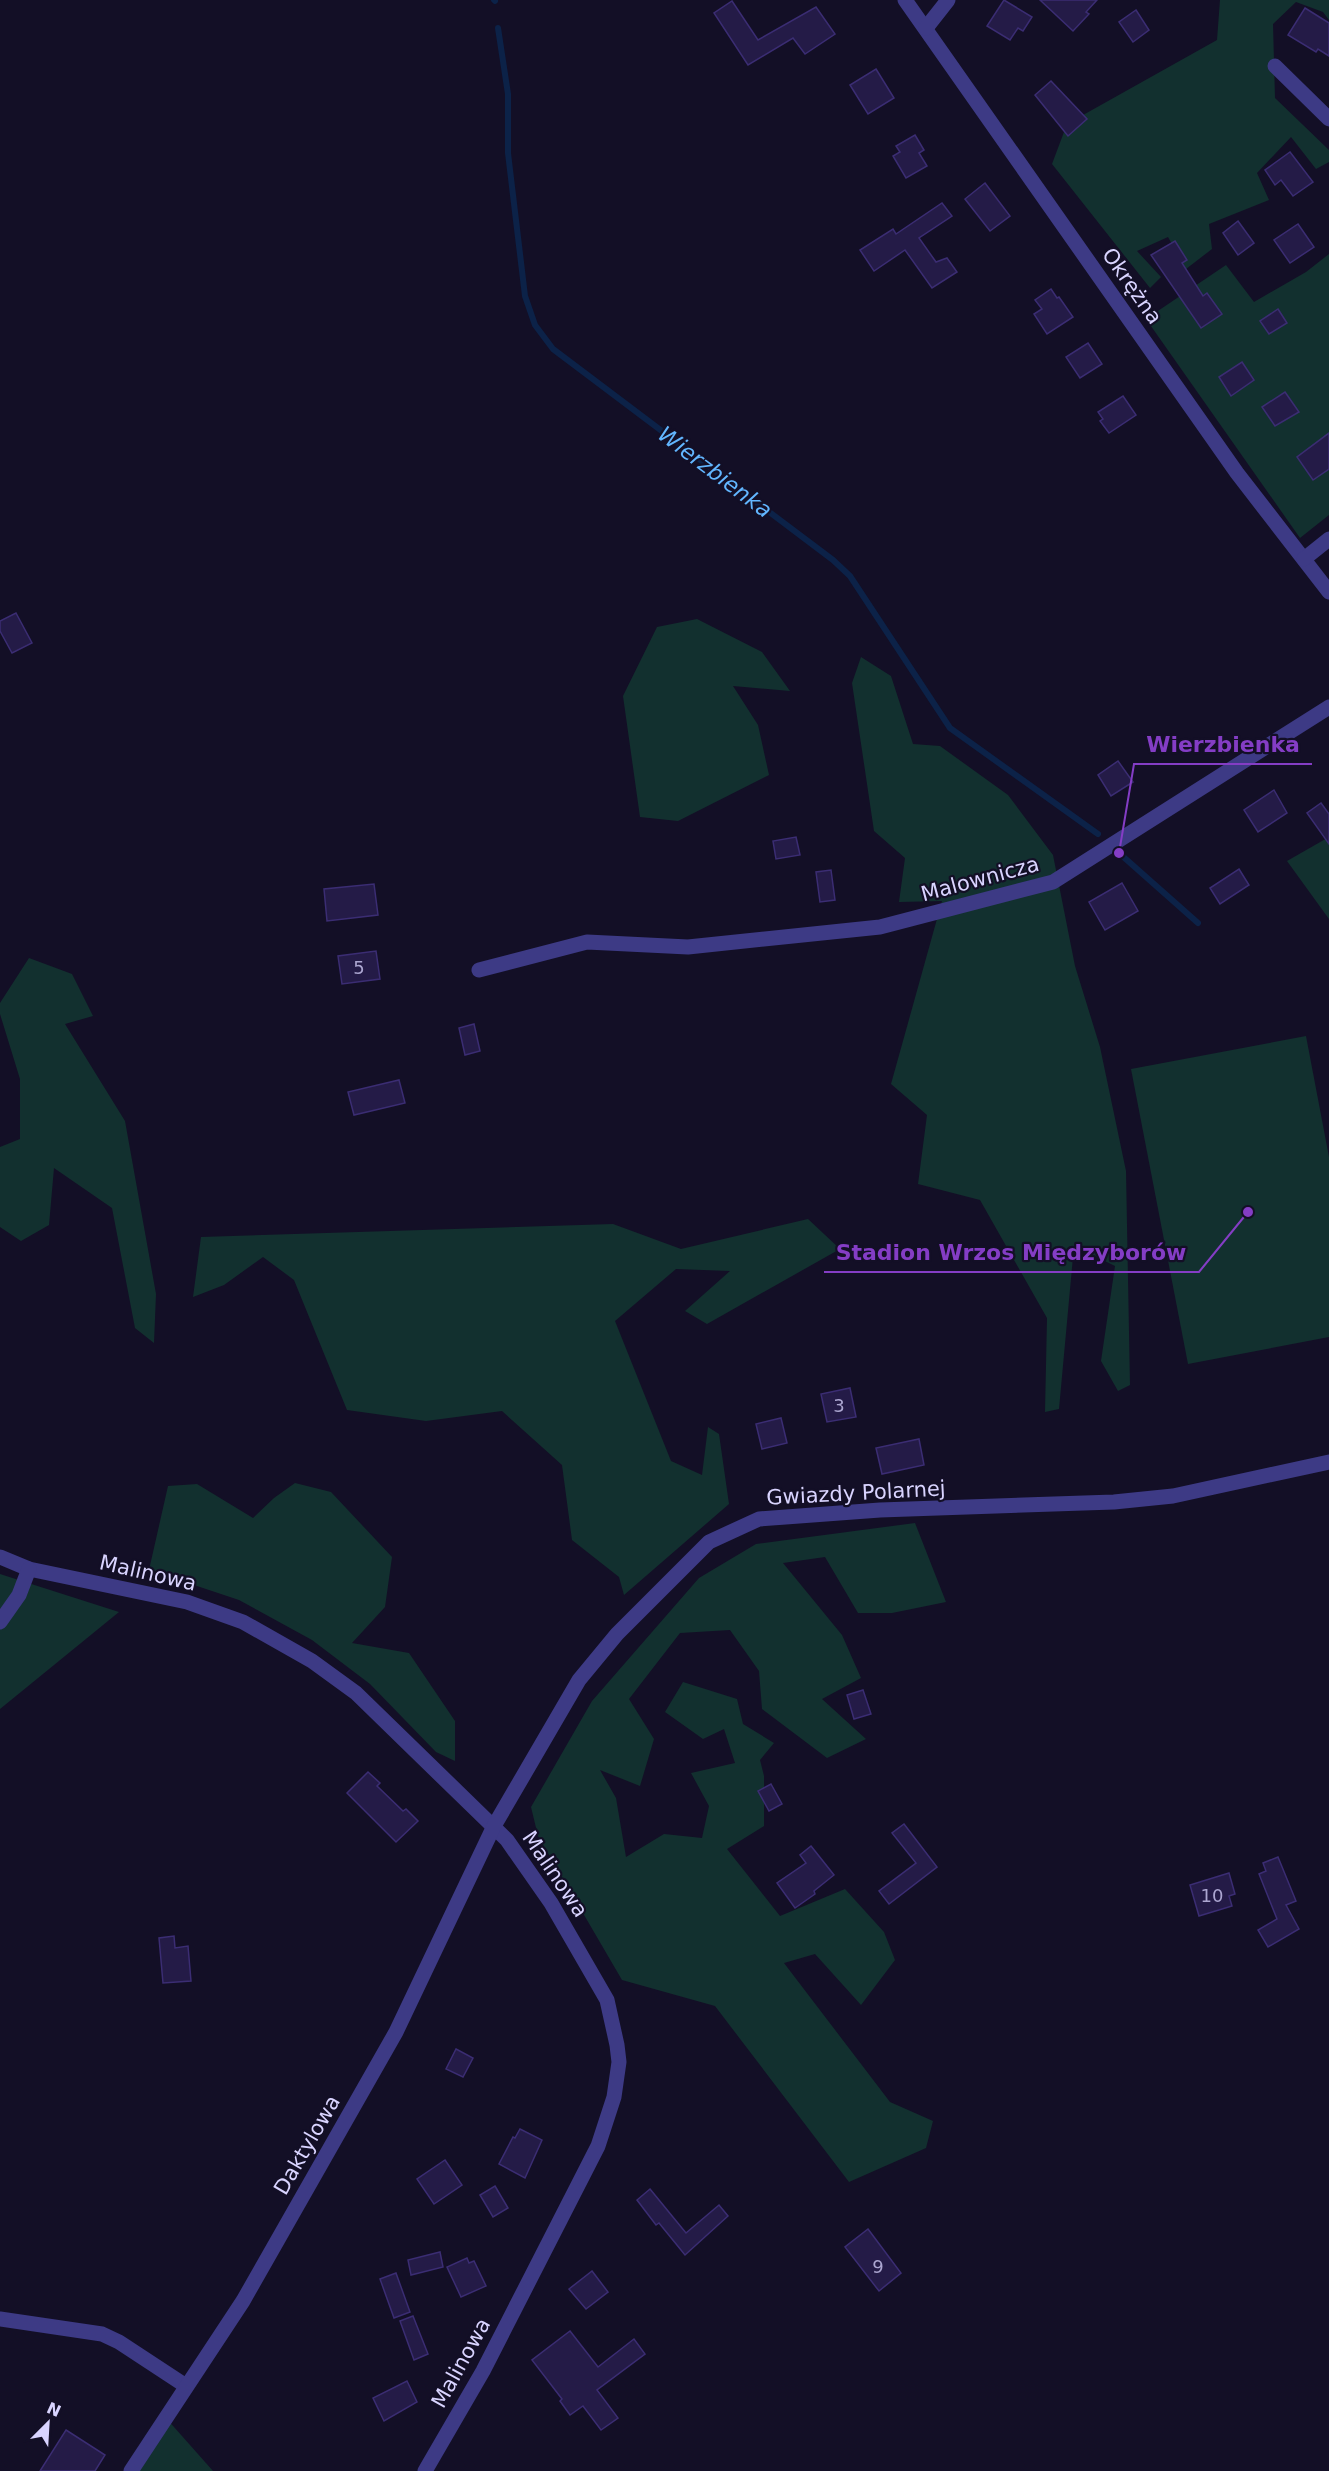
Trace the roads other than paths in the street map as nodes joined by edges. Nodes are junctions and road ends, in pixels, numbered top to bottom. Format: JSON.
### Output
{"nodes":[{"id":1,"x":905,"y":0,"type":"edge"},
{"id":2,"x":948,"y":0,"type":"edge"},
{"id":3,"x":926,"y":28,"type":"junction"},
{"id":4,"x":1275,"y":66,"type":"dead end"},
{"id":5,"x":1329,"y":119,"type":"edge"},
{"id":6,"x":1329,"y":539,"type":"edge"},
{"id":7,"x":1304,"y":559,"type":"junction"},
{"id":8,"x":1329,"y":592,"type":"edge"},
{"id":9,"x":1329,"y":707,"type":"edge"},
{"id":10,"x":479,"y":970,"type":"dead end"},
{"id":11,"x":1329,"y":1462,"type":"edge"},
{"id":12,"x":0,"y":1557,"type":"edge"},
{"id":13,"x":29,"y":1569,"type":"junction"},
{"id":14,"x":0,"y":1622,"type":"edge"},
{"id":15,"x":494,"y":1826,"type":"junction"},
{"id":16,"x":0,"y":2319,"type":"edge"},
{"id":17,"x":186,"y":2386,"type":"junction"},
{"id":18,"x":131,"y":2471,"type":"edge"},
{"id":19,"x":425,"y":2471,"type":"edge"}],
"edges":[{"from":1,"to":3,"type":"street","name":"Okrężna"},
{"from":2,"to":3,"type":"street"},
{"from":3,"to":7,"type":"street","name":"Okrężna"},
{"from":4,"to":5,"type":"street"},
{"from":6,"to":7,"type":"street"},
{"from":7,"to":8,"type":"street","name":"Okrężna"},
{"from":9,"to":10,"type":"street","name":"Malownicza"},
{"from":11,"to":15,"type":"street","name":"Gwiazdy Polarnej"},
{"from":12,"to":13,"type":"street","name":"Malinowa"},
{"from":13,"to":14,"type":"street"},
{"from":13,"to":15,"type":"street","name":"Malinowa"},
{"from":15,"to":17,"type":"street","name":"Daktylowa"},
{"from":15,"to":19,"type":"street","name":"Malinowa"},
{"from":16,"to":17,"type":"street"},
{"from":17,"to":18,"type":"street","name":"Daktylowa"}]}
